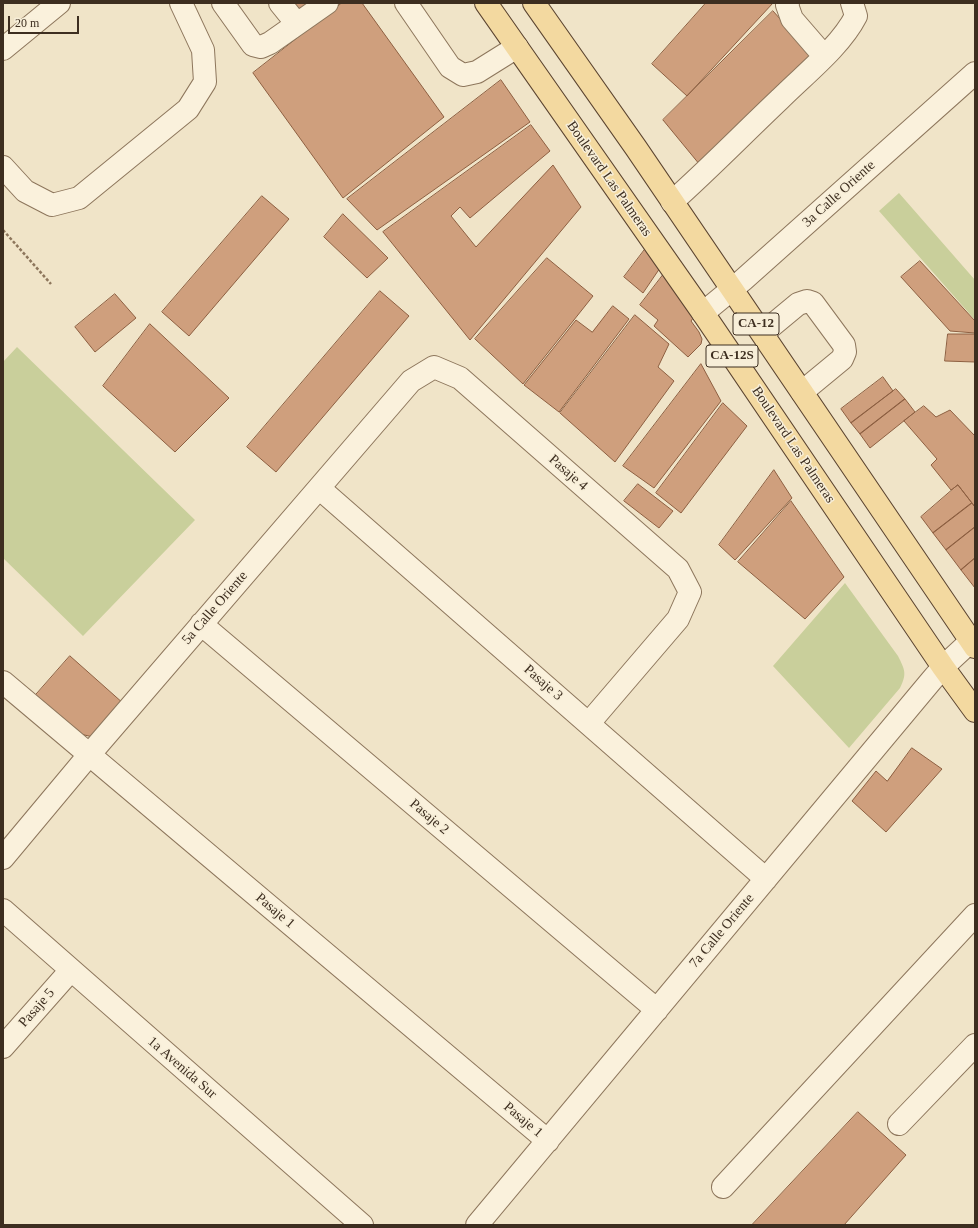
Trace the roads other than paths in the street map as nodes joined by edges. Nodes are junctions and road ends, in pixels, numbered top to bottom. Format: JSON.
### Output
{"nodes":[{"id":1,"x":59,"y":3,"type":"edge"},
{"id":2,"x":181,"y":3,"type":"edge"},
{"id":3,"x":223,"y":3,"type":"edge"},
{"id":4,"x":280,"y":3,"type":"edge"},
{"id":5,"x":327,"y":3,"type":"edge"},
{"id":6,"x":406,"y":3,"type":"edge"},
{"id":7,"x":486,"y":3,"type":"edge"},
{"id":8,"x":534,"y":3,"type":"edge"},
{"id":9,"x":788,"y":3,"type":"edge"},
{"id":10,"x":852,"y":3,"type":"edge"},
{"id":11,"x":297,"y":24,"type":"junction"},
{"id":12,"x":517,"y":47,"type":"junction"},
{"id":13,"x":3,"y":49,"type":"edge"},
{"id":14,"x":824,"y":56,"type":"junction"},
{"id":15,"x":975,"y":74,"type":"edge"},
{"id":16,"x":3,"y":167,"type":"edge"},
{"id":17,"x":672,"y":202,"type":"junction"},
{"id":18,"x":732,"y":289,"type":"junction"},
{"id":19,"x":703,"y":313,"type":"junction"},
{"id":20,"x":762,"y":334,"type":"junction"},
{"id":21,"x":434,"y":367,"type":"joint"},
{"id":22,"x":802,"y":392,"type":"junction"},
{"id":23,"x":319,"y":488,"type":"junction"},
{"id":24,"x":201,"y":624,"type":"junction"},
{"id":25,"x":973,"y":644,"type":"edge"},
{"id":26,"x":943,"y":667,"type":"junction"},
{"id":27,"x":3,"y":682,"type":"edge"},
{"id":28,"x":975,"y":711,"type":"edge"},
{"id":29,"x":589,"y":723,"type":"junction"},
{"id":30,"x":89,"y":755,"type":"junction"},
{"id":31,"x":3,"y":858,"type":"edge"},
{"id":32,"x":766,"y":879,"type":"junction"},
{"id":33,"x":3,"y":910,"type":"edge"},
{"id":34,"x":975,"y":915,"type":"edge"},
{"id":35,"x":71,"y":970,"type":"junction"},
{"id":36,"x":657,"y":1010,"type":"junction"},
{"id":37,"x":975,"y":1045,"type":"edge"},
{"id":38,"x":3,"y":1047,"type":"edge"},
{"id":39,"x":900,"y":1124,"type":"dead end"},
{"id":40,"x":548,"y":1140,"type":"junction"},
{"id":41,"x":723,"y":1187,"type":"dead end"},
{"id":42,"x":362,"y":1225,"type":"edge"},
{"id":43,"x":477,"y":1225,"type":"edge"}],
"edges":[{"from":1,"to":13,"type":"street"},
{"from":2,"to":16,"type":"street"},
{"from":3,"to":11,"type":"street"},
{"from":4,"to":11,"type":"street"},
{"from":5,"to":11,"type":"street"},
{"from":6,"to":12,"type":"street"},
{"from":7,"to":12,"type":"main road","name":"Boulevard Las Palmeras","number":"CA-12S"},
{"from":8,"to":17,"type":"main road","number":"CA-12"},
{"from":9,"to":14,"type":"street"},
{"from":10,"to":14,"type":"street"},
{"from":12,"to":19,"type":"main road","name":"Boulevard Las Palmeras","number":"CA-12S"},
{"from":14,"to":17,"type":"street"},
{"from":15,"to":18,"type":"street","name":"3a Calle Oriente"},
{"from":17,"to":18,"type":"main road","number":"CA-12"},
{"from":18,"to":19,"type":"street","name":"3a Calle Oriente"},
{"from":18,"to":20,"type":"main road","number":"CA-12"},
{"from":19,"to":26,"type":"main road","name":"Boulevard Las Palmeras","number":"CA-12S"},
{"from":20,"to":22,"type":"main road","number":"CA-12"},
{"from":20,"to":22,"type":"street"},
{"from":21,"to":23,"type":"street","name":"5a Calle Oriente"},
{"from":21,"to":29,"type":"street","name":"Pasaje 4"},
{"from":22,"to":25,"type":"main road","number":"CA-12"},
{"from":23,"to":24,"type":"street","name":"5a Calle Oriente"},
{"from":23,"to":29,"type":"street","name":"Pasaje 3"},
{"from":24,"to":30,"type":"street","name":"5a Calle Oriente"},
{"from":24,"to":36,"type":"street","name":"Pasaje 2"},
{"from":25,"to":26,"type":"street","name":"7a Calle Oriente"},
{"from":26,"to":28,"type":"main road","name":"Boulevard Las Palmeras","number":"CA-12S"},
{"from":26,"to":32,"type":"street","name":"7a Calle Oriente"},
{"from":27,"to":30,"type":"street","name":"Pasaje 1"},
{"from":29,"to":32,"type":"street","name":"Pasaje 3"},
{"from":30,"to":31,"type":"street","name":"5a Calle Oriente"},
{"from":30,"to":40,"type":"street","name":"Pasaje 1"},
{"from":32,"to":36,"type":"street","name":"7a Calle Oriente"},
{"from":33,"to":35,"type":"street","name":"1a Avenida Sur"},
{"from":34,"to":41,"type":"street"},
{"from":35,"to":38,"type":"street","name":"Pasaje 5"},
{"from":35,"to":42,"type":"street","name":"1a Avenida Sur"},
{"from":36,"to":40,"type":"street","name":"7a Calle Oriente"},
{"from":37,"to":39,"type":"street"},
{"from":40,"to":43,"type":"street","name":"7a Calle Oriente"}]}
